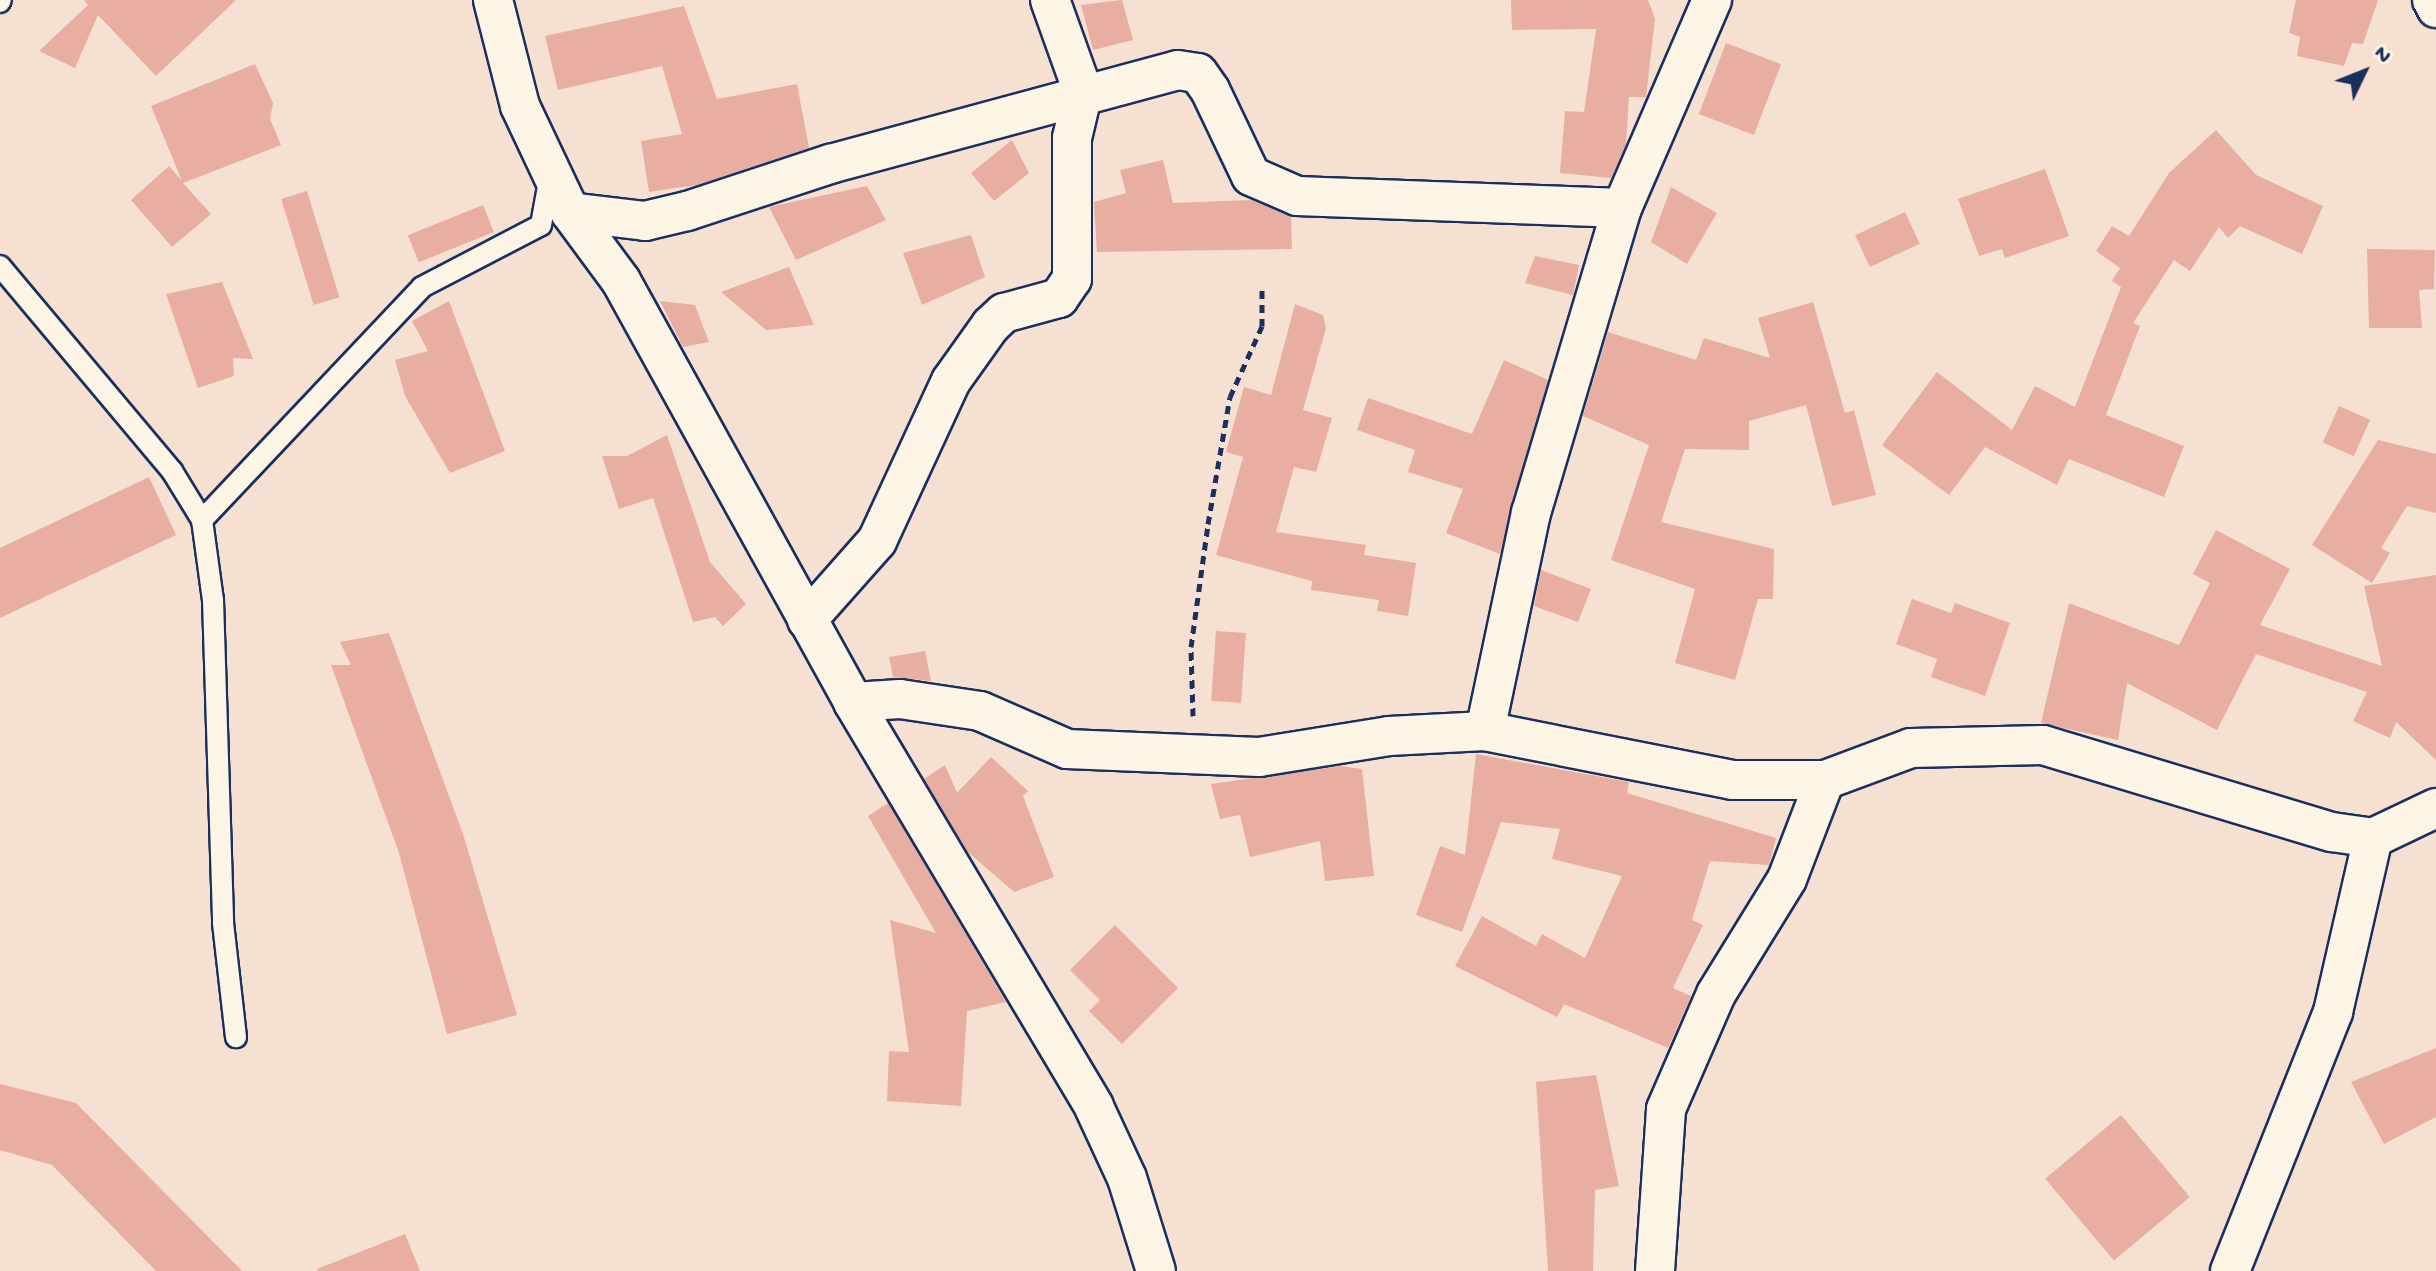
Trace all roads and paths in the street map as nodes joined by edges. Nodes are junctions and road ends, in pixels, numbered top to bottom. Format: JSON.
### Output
{"nodes":[{"id":1,"x":493,"y":0,"type":"edge"},
{"id":2,"x":1050,"y":0,"type":"edge"},
{"id":3,"x":1712,"y":0,"type":"edge"},
{"id":4,"x":2432,"y":0,"type":"edge"},
{"id":5,"x":2436,"y":8,"type":"edge"},
{"id":6,"x":1083,"y":92,"type":"junction"},
{"id":7,"x":549,"y":173,"type":"junction"},
{"id":8,"x":1622,"y":208,"type":"junction"},
{"id":9,"x":570,"y":212,"type":"junction"},
{"id":10,"x":0,"y":266,"type":"edge"},
{"id":11,"x":1262,"y":286,"type":"dead end"},
{"id":12,"x":202,"y":520,"type":"junction"},
{"id":13,"x":807,"y":620,"type":"junction"},
{"id":14,"x":853,"y":702,"type":"junction"},
{"id":15,"x":1485,"y":731,"type":"junction"},
{"id":16,"x":1195,"y":757,"type":"junction"},
{"id":17,"x":1825,"y":780,"type":"junction"},
{"id":18,"x":2436,"y":808,"type":"edge"},
{"id":19,"x":2373,"y":838,"type":"junction"},
{"id":20,"x":236,"y":1037,"type":"dead end"},
{"id":21,"x":1156,"y":1271,"type":"edge"},
{"id":22,"x":1655,"y":1271,"type":"edge"},
{"id":23,"x":2230,"y":1271,"type":"edge"}],
"edges":[{"from":1,"to":7,"type":"street"},
{"from":2,"to":6,"type":"street"},
{"from":3,"to":8,"type":"street"},
{"from":4,"to":5,"type":"street"},
{"from":6,"to":8,"type":"street"},
{"from":6,"to":9,"type":"street"},
{"from":6,"to":13,"type":"street"},
{"from":7,"to":9,"type":"street"},
{"from":7,"to":12,"type":"lane"},
{"from":8,"to":15,"type":"street"},
{"from":9,"to":13,"type":"street"},
{"from":10,"to":12,"type":"lane"},
{"from":11,"to":16,"type":"path"},
{"from":12,"to":20,"type":"lane"},
{"from":13,"to":14,"type":"street"},
{"from":14,"to":16,"type":"street"},
{"from":14,"to":21,"type":"street"},
{"from":15,"to":16,"type":"street"},
{"from":15,"to":17,"type":"street"},
{"from":17,"to":19,"type":"street"},
{"from":17,"to":22,"type":"street"},
{"from":18,"to":19,"type":"street"},
{"from":19,"to":23,"type":"street"}]}
